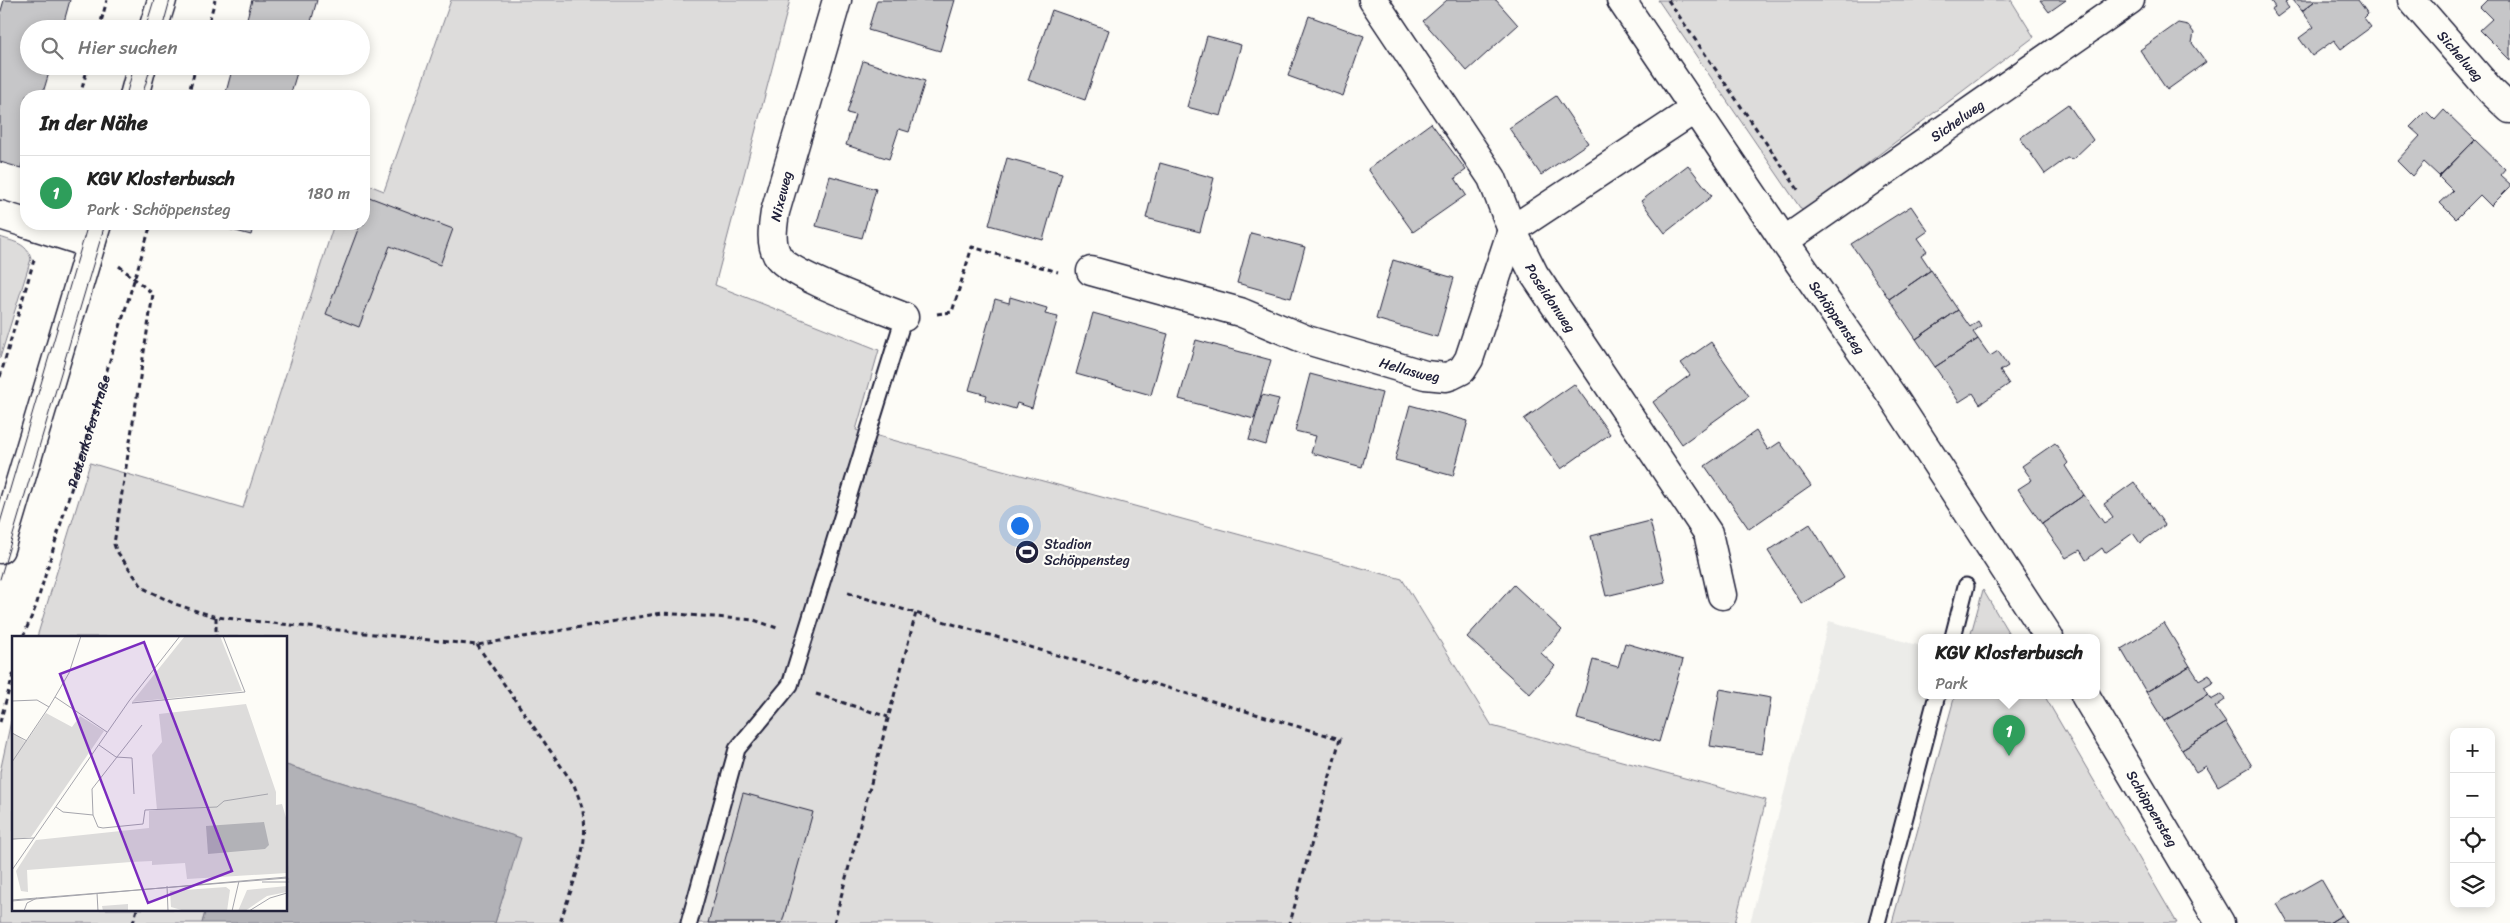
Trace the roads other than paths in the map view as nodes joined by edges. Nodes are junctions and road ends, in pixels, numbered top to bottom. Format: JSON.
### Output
{"nodes":[{"id":1,"x":162,"y":0,"type":"edge"},
{"id":2,"x":837,"y":0,"type":"edge"},
{"id":3,"x":1373,"y":0,"type":"edge"},
{"id":4,"x":1621,"y":0,"type":"edge"},
{"id":5,"x":2130,"y":0,"type":"edge"},
{"id":6,"x":2412,"y":0,"type":"edge"},
{"id":7,"x":156,"y":20,"type":"edge"},
{"id":8,"x":140,"y":75,"type":"edge"},
{"id":9,"x":136,"y":90,"type":"edge"},
{"id":10,"x":1695,"y":109,"type":"junction"},
{"id":11,"x":2510,"y":109,"type":"edge"},
{"id":12,"x":0,"y":215,"type":"edge"},
{"id":13,"x":20,"y":222,"type":"edge"},
{"id":14,"x":67,"y":230,"type":"edge"},
{"id":15,"x":1512,"y":230,"type":"junction"},
{"id":16,"x":94,"y":234,"type":"edge"},
{"id":17,"x":1784,"y":240,"type":"junction"},
{"id":18,"x":1091,"y":271,"type":"road end"},
{"id":19,"x":904,"y":317,"type":"joint"},
{"id":20,"x":0,"y":549,"type":"edge"},
{"id":21,"x":1966,"y":586,"type":"dead end"},
{"id":22,"x":1722,"y":595,"type":"dead end"},
{"id":23,"x":1953,"y":634,"type":"edge"},
{"id":24,"x":2047,"y":634,"type":"edge"},
{"id":25,"x":1936,"y":699,"type":"edge"},
{"id":26,"x":2087,"y":699,"type":"edge"},
{"id":27,"x":688,"y":923,"type":"edge"},
{"id":28,"x":1876,"y":923,"type":"edge"},
{"id":29,"x":2220,"y":923,"type":"edge"}],
"edges":[{"from":1,"to":7,"type":"street"},
{"from":2,"to":19,"type":"street","name":"Nixeweg"},
{"from":3,"to":15,"type":"street","name":"Poseidonweg"},
{"from":4,"to":10,"type":"street","name":"Schöppensteg"},
{"from":5,"to":17,"type":"street","name":"Sichelweg"},
{"from":6,"to":11,"type":"street","name":"Sichelweg"},
{"from":8,"to":9,"type":"street"},
{"from":10,"to":15,"type":"street"},
{"from":10,"to":17,"type":"street","name":"Schöppensteg"},
{"from":12,"to":13,"type":"street"},
{"from":14,"to":16,"type":"street"},
{"from":15,"to":18,"type":"street","name":"Hellasweg"},
{"from":15,"to":22,"type":"street","name":"Poseidonweg"},
{"from":16,"to":20,"type":"street"},
{"from":17,"to":24,"type":"street","name":"Schöppensteg"},
{"from":19,"to":27,"type":"lane"},
{"from":21,"to":23,"type":"lane"},
{"from":25,"to":28,"type":"lane"},
{"from":26,"to":29,"type":"street","name":"Schöppensteg"}]}
